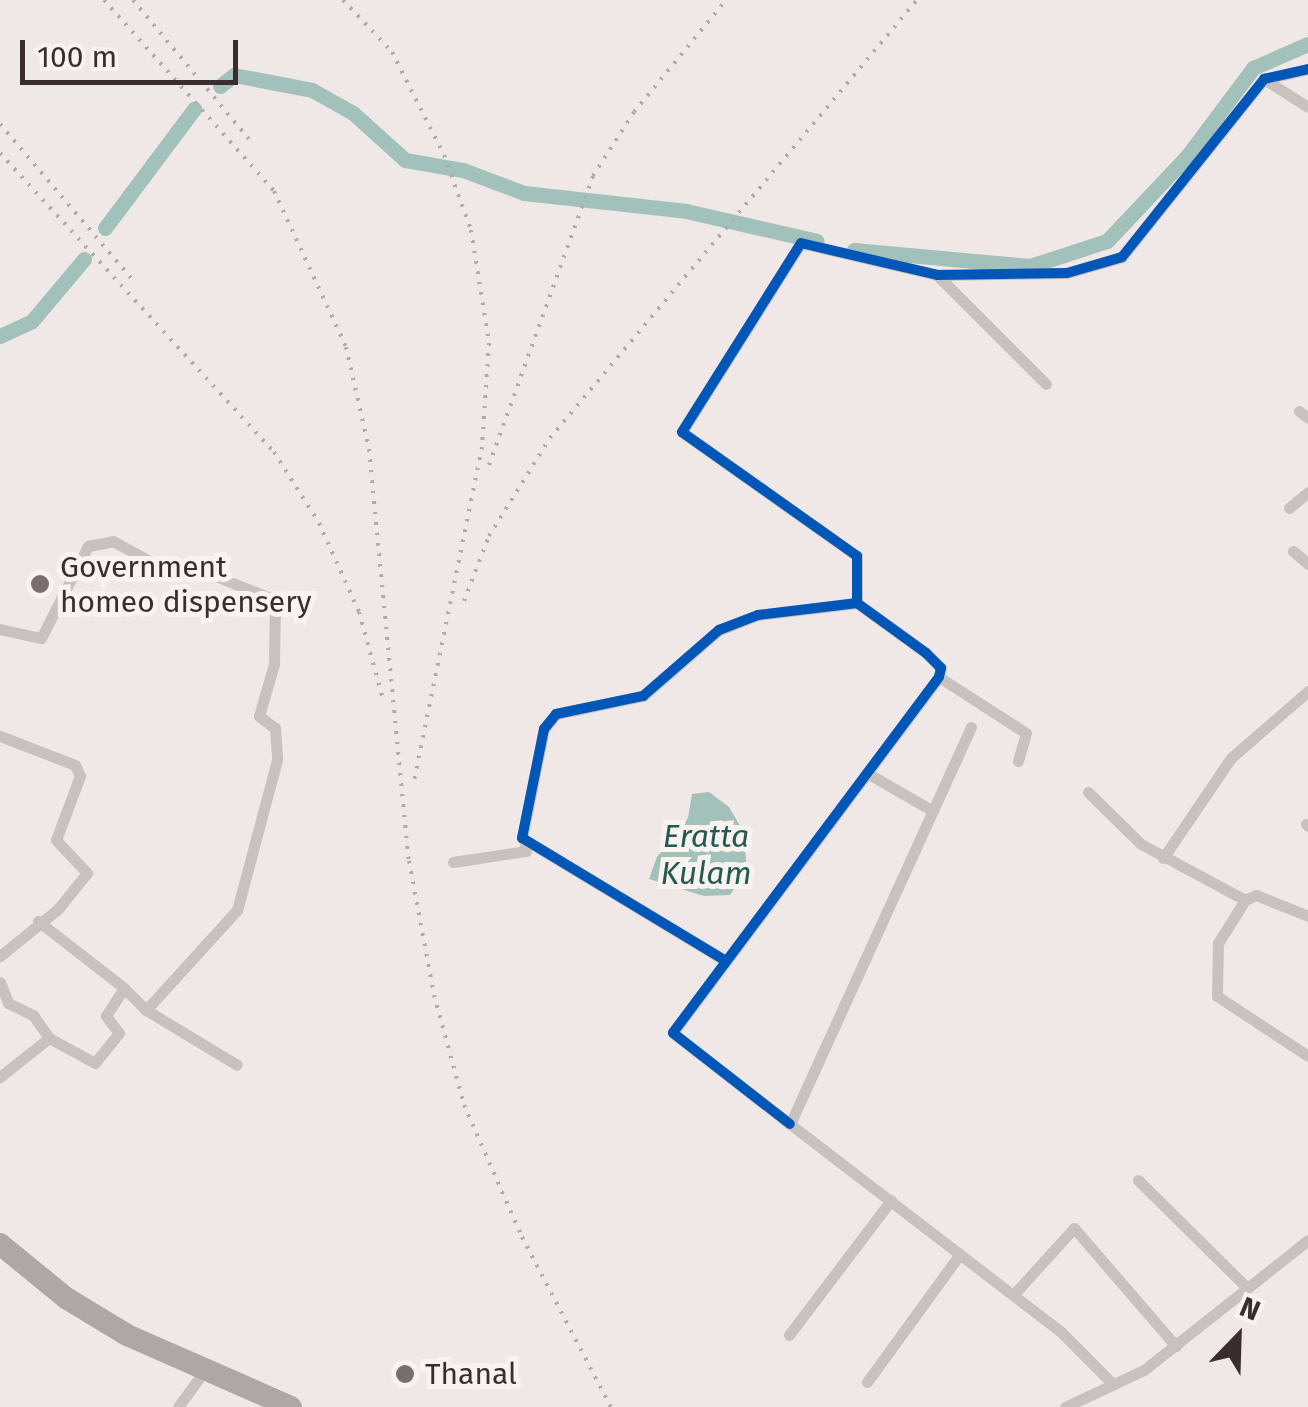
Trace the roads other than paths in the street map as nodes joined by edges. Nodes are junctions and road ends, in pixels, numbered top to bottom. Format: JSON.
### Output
{"nodes":[{"id":1,"x":1308,"y":69,"type":"edge"},
{"id":2,"x":1264,"y":79,"type":"junction"},
{"id":3,"x":1308,"y":107,"type":"edge"},
{"id":4,"x":937,"y":275,"type":"junction"},
{"id":5,"x":1046,"y":384,"type":"dead end"},
{"id":6,"x":1308,"y":492,"type":"edge"},
{"id":7,"x":1289,"y":508,"type":"dead end"},
{"id":8,"x":1293,"y":552,"type":"dead end"},
{"id":9,"x":1308,"y":564,"type":"edge"},
{"id":10,"x":856,"y":602,"type":"junction"},
{"id":11,"x":0,"y":629,"type":"edge"},
{"id":12,"x":939,"y":676,"type":"junction"},
{"id":13,"x":1308,"y":691,"type":"edge"},
{"id":14,"x":971,"y":727,"type":"dead end"},
{"id":15,"x":0,"y":736,"type":"edge"},
{"id":16,"x":1018,"y":762,"type":"dead end"},
{"id":17,"x":867,"y":773,"type":"junction"},
{"id":18,"x":1088,"y":792,"type":"dead end"},
{"id":19,"x":932,"y":812,"type":"junction"},
{"id":20,"x":525,"y":842,"type":"junction"},
{"id":21,"x":1162,"y":858,"type":"junction"},
{"id":22,"x":453,"y":862,"type":"dead end"},
{"id":23,"x":1245,"y":900,"type":"junction"},
{"id":24,"x":1308,"y":916,"type":"edge"},
{"id":25,"x":38,"y":920,"type":"junction"},
{"id":26,"x":0,"y":956,"type":"edge"},
{"id":27,"x":726,"y":962,"type":"junction"},
{"id":28,"x":0,"y":982,"type":"edge"},
{"id":29,"x":124,"y":988,"type":"junction"},
{"id":30,"x":146,"y":1010,"type":"junction"},
{"id":31,"x":49,"y":1038,"type":"junction"},
{"id":32,"x":1308,"y":1056,"type":"edge"},
{"id":33,"x":237,"y":1064,"type":"dead end"},
{"id":34,"x":0,"y":1077,"type":"edge"},
{"id":35,"x":790,"y":1124,"type":"junction"},
{"id":36,"x":1138,"y":1180,"type":"dead end"},
{"id":37,"x":891,"y":1200,"type":"junction"},
{"id":38,"x":1308,"y":1240,"type":"edge"},
{"id":39,"x":0,"y":1244,"type":"edge"},
{"id":40,"x":960,"y":1254,"type":"junction"},
{"id":41,"x":1246,"y":1288,"type":"junction"},
{"id":42,"x":1014,"y":1294,"type":"junction"},
{"id":43,"x":789,"y":1334,"type":"dead end"},
{"id":44,"x":1176,"y":1346,"type":"junction"},
{"id":45,"x":206,"y":1369,"type":"junction"},
{"id":46,"x":867,"y":1382,"type":"dead end"},
{"id":47,"x":1113,"y":1384,"type":"junction"},
{"id":48,"x":178,"y":1407,"type":"edge"},
{"id":49,"x":291,"y":1407,"type":"edge"},
{"id":50,"x":1065,"y":1407,"type":"edge"}],
"edges":[{"from":1,"to":2,"type":"street"},
{"from":2,"to":3,"type":"street"},
{"from":2,"to":4,"type":"street"},
{"from":4,"to":5,"type":"street"},
{"from":4,"to":10,"type":"street"},
{"from":6,"to":7,"type":"street"},
{"from":8,"to":9,"type":"street"},
{"from":10,"to":12,"type":"street"},
{"from":10,"to":20,"type":"street"},
{"from":11,"to":30,"type":"street"},
{"from":12,"to":16,"type":"street"},
{"from":12,"to":17,"type":"street"},
{"from":13,"to":21,"type":"street"},
{"from":14,"to":19,"type":"street"},
{"from":15,"to":25,"type":"street"},
{"from":17,"to":19,"type":"street"},
{"from":17,"to":27,"type":"street"},
{"from":18,"to":21,"type":"street"},
{"from":19,"to":35,"type":"street"},
{"from":20,"to":22,"type":"street"},
{"from":20,"to":27,"type":"street"},
{"from":21,"to":23,"type":"street"},
{"from":23,"to":24,"type":"street"},
{"from":23,"to":32,"type":"street"},
{"from":25,"to":26,"type":"street"},
{"from":25,"to":29,"type":"street"},
{"from":27,"to":35,"type":"street"},
{"from":28,"to":31,"type":"street"},
{"from":29,"to":30,"type":"street"},
{"from":29,"to":31,"type":"street"},
{"from":30,"to":33,"type":"street"},
{"from":31,"to":34,"type":"street"},
{"from":35,"to":37,"type":"street"},
{"from":36,"to":41,"type":"street"},
{"from":37,"to":40,"type":"street"},
{"from":37,"to":43,"type":"street"},
{"from":38,"to":41,"type":"street"},
{"from":39,"to":45,"type":"highway"},
{"from":40,"to":42,"type":"street"},
{"from":40,"to":46,"type":"street"},
{"from":41,"to":44,"type":"street"},
{"from":42,"to":44,"type":"street"},
{"from":42,"to":47,"type":"street"},
{"from":44,"to":47,"type":"street"},
{"from":45,"to":48,"type":"street"},
{"from":45,"to":49,"type":"highway"},
{"from":47,"to":50,"type":"street"}]}
